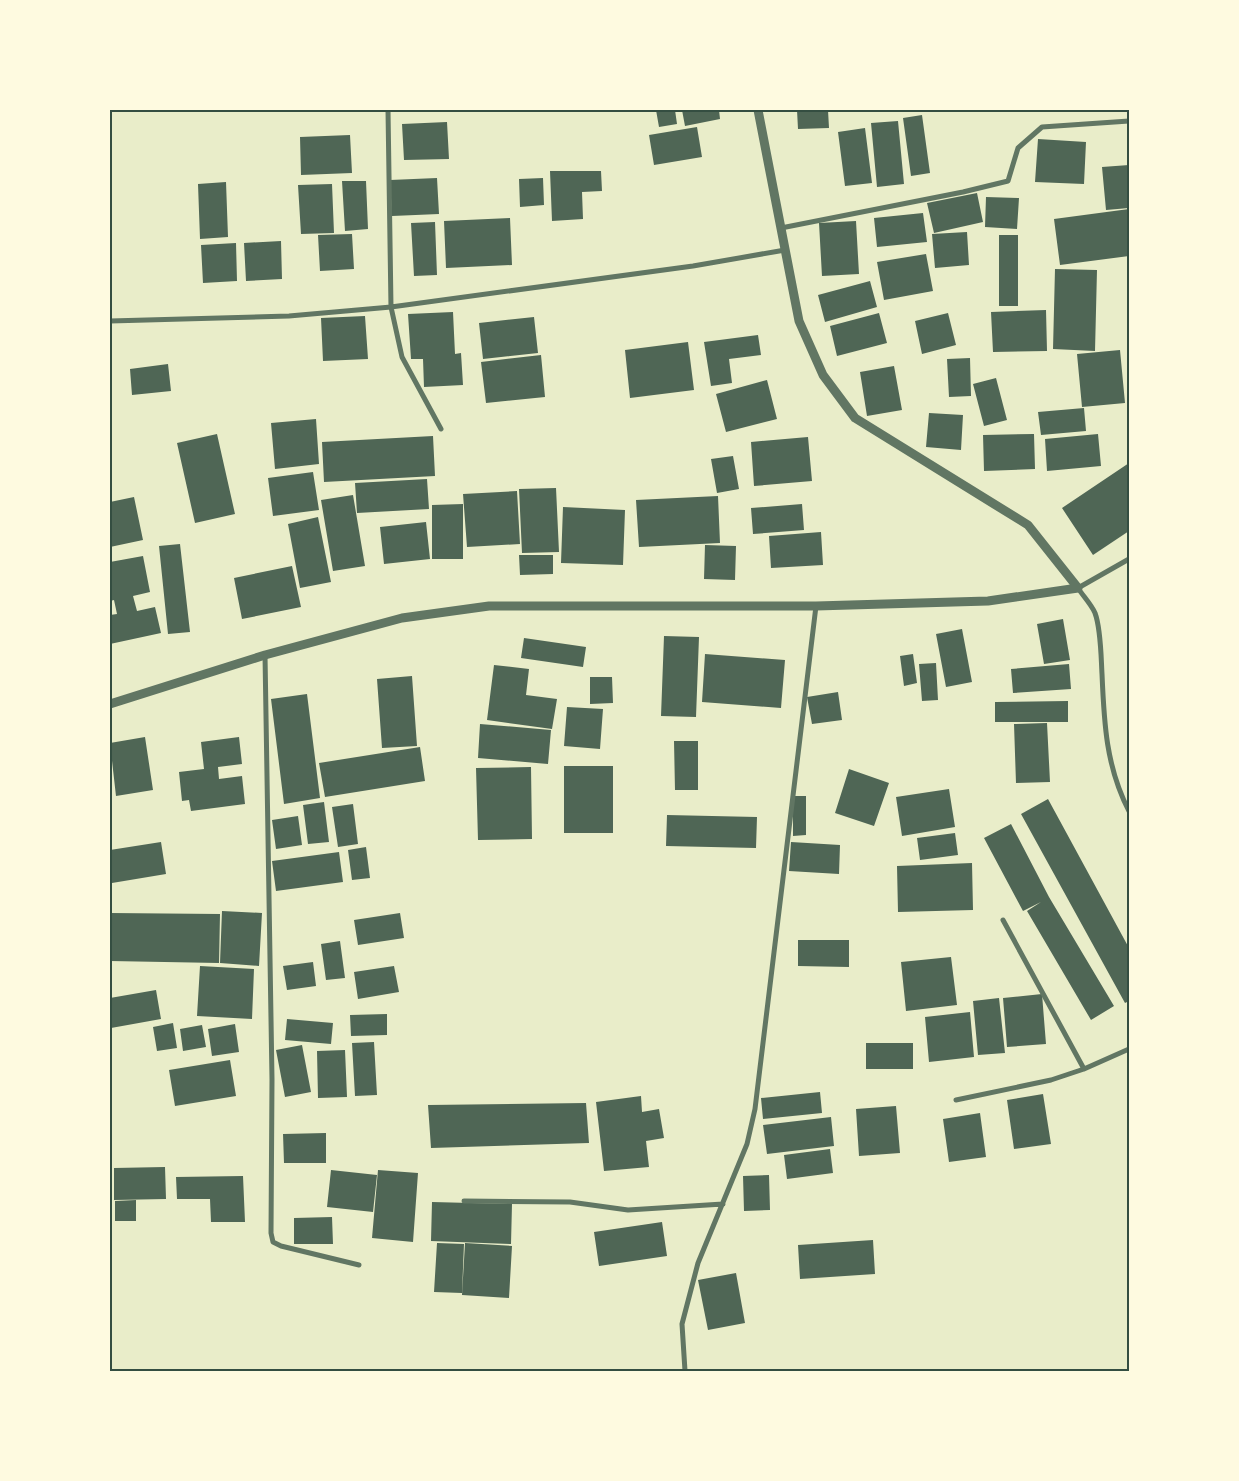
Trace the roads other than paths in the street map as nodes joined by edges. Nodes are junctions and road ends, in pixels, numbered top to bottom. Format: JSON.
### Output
{"nodes":[{"id":1,"x":388,"y":110,"type":"edge"},
{"id":2,"x":758,"y":110,"type":"edge"},
{"id":3,"x":1129,"y":121,"type":"edge"},
{"id":4,"x":781,"y":228,"type":"junction"},
{"id":5,"x":785,"y":250,"type":"junction"},
{"id":6,"x":391,"y":307,"type":"junction"},
{"id":7,"x":110,"y":321,"type":"edge"},
{"id":8,"x":441,"y":429,"type":"dead end"},
{"id":9,"x":1129,"y":559,"type":"edge"},
{"id":10,"x":1078,"y":588,"type":"junction"},
{"id":11,"x":816,"y":606,"type":"junction"},
{"id":12,"x":265,"y":655,"type":"junction"},
{"id":13,"x":110,"y":704,"type":"edge"},
{"id":14,"x":1129,"y":811,"type":"edge"},
{"id":15,"x":1003,"y":920,"type":"dead end"},
{"id":16,"x":1129,"y":1049,"type":"edge"},
{"id":17,"x":1084,"y":1069,"type":"junction"},
{"id":18,"x":956,"y":1100,"type":"dead end"},
{"id":19,"x":464,"y":1201,"type":"dead end"},
{"id":20,"x":723,"y":1204,"type":"junction"},
{"id":21,"x":358,"y":1266,"type":"dead end"},
{"id":22,"x":685,"y":1371,"type":"edge"}],
"edges":[{"from":1,"to":6,"type":"street"},
{"from":2,"to":4,"type":"street"},
{"from":3,"to":4,"type":"street"},
{"from":4,"to":5,"type":"street"},
{"from":5,"to":6,"type":"street"},
{"from":5,"to":10,"type":"street"},
{"from":6,"to":7,"type":"street"},
{"from":6,"to":8,"type":"street"},
{"from":9,"to":10,"type":"street"},
{"from":10,"to":11,"type":"street"},
{"from":10,"to":14,"type":"street"},
{"from":11,"to":12,"type":"street"},
{"from":11,"to":20,"type":"street"},
{"from":12,"to":13,"type":"street"},
{"from":12,"to":21,"type":"street"},
{"from":15,"to":17,"type":"street"},
{"from":16,"to":17,"type":"street"},
{"from":17,"to":18,"type":"street"},
{"from":19,"to":20,"type":"street"},
{"from":20,"to":22,"type":"street"}]}
